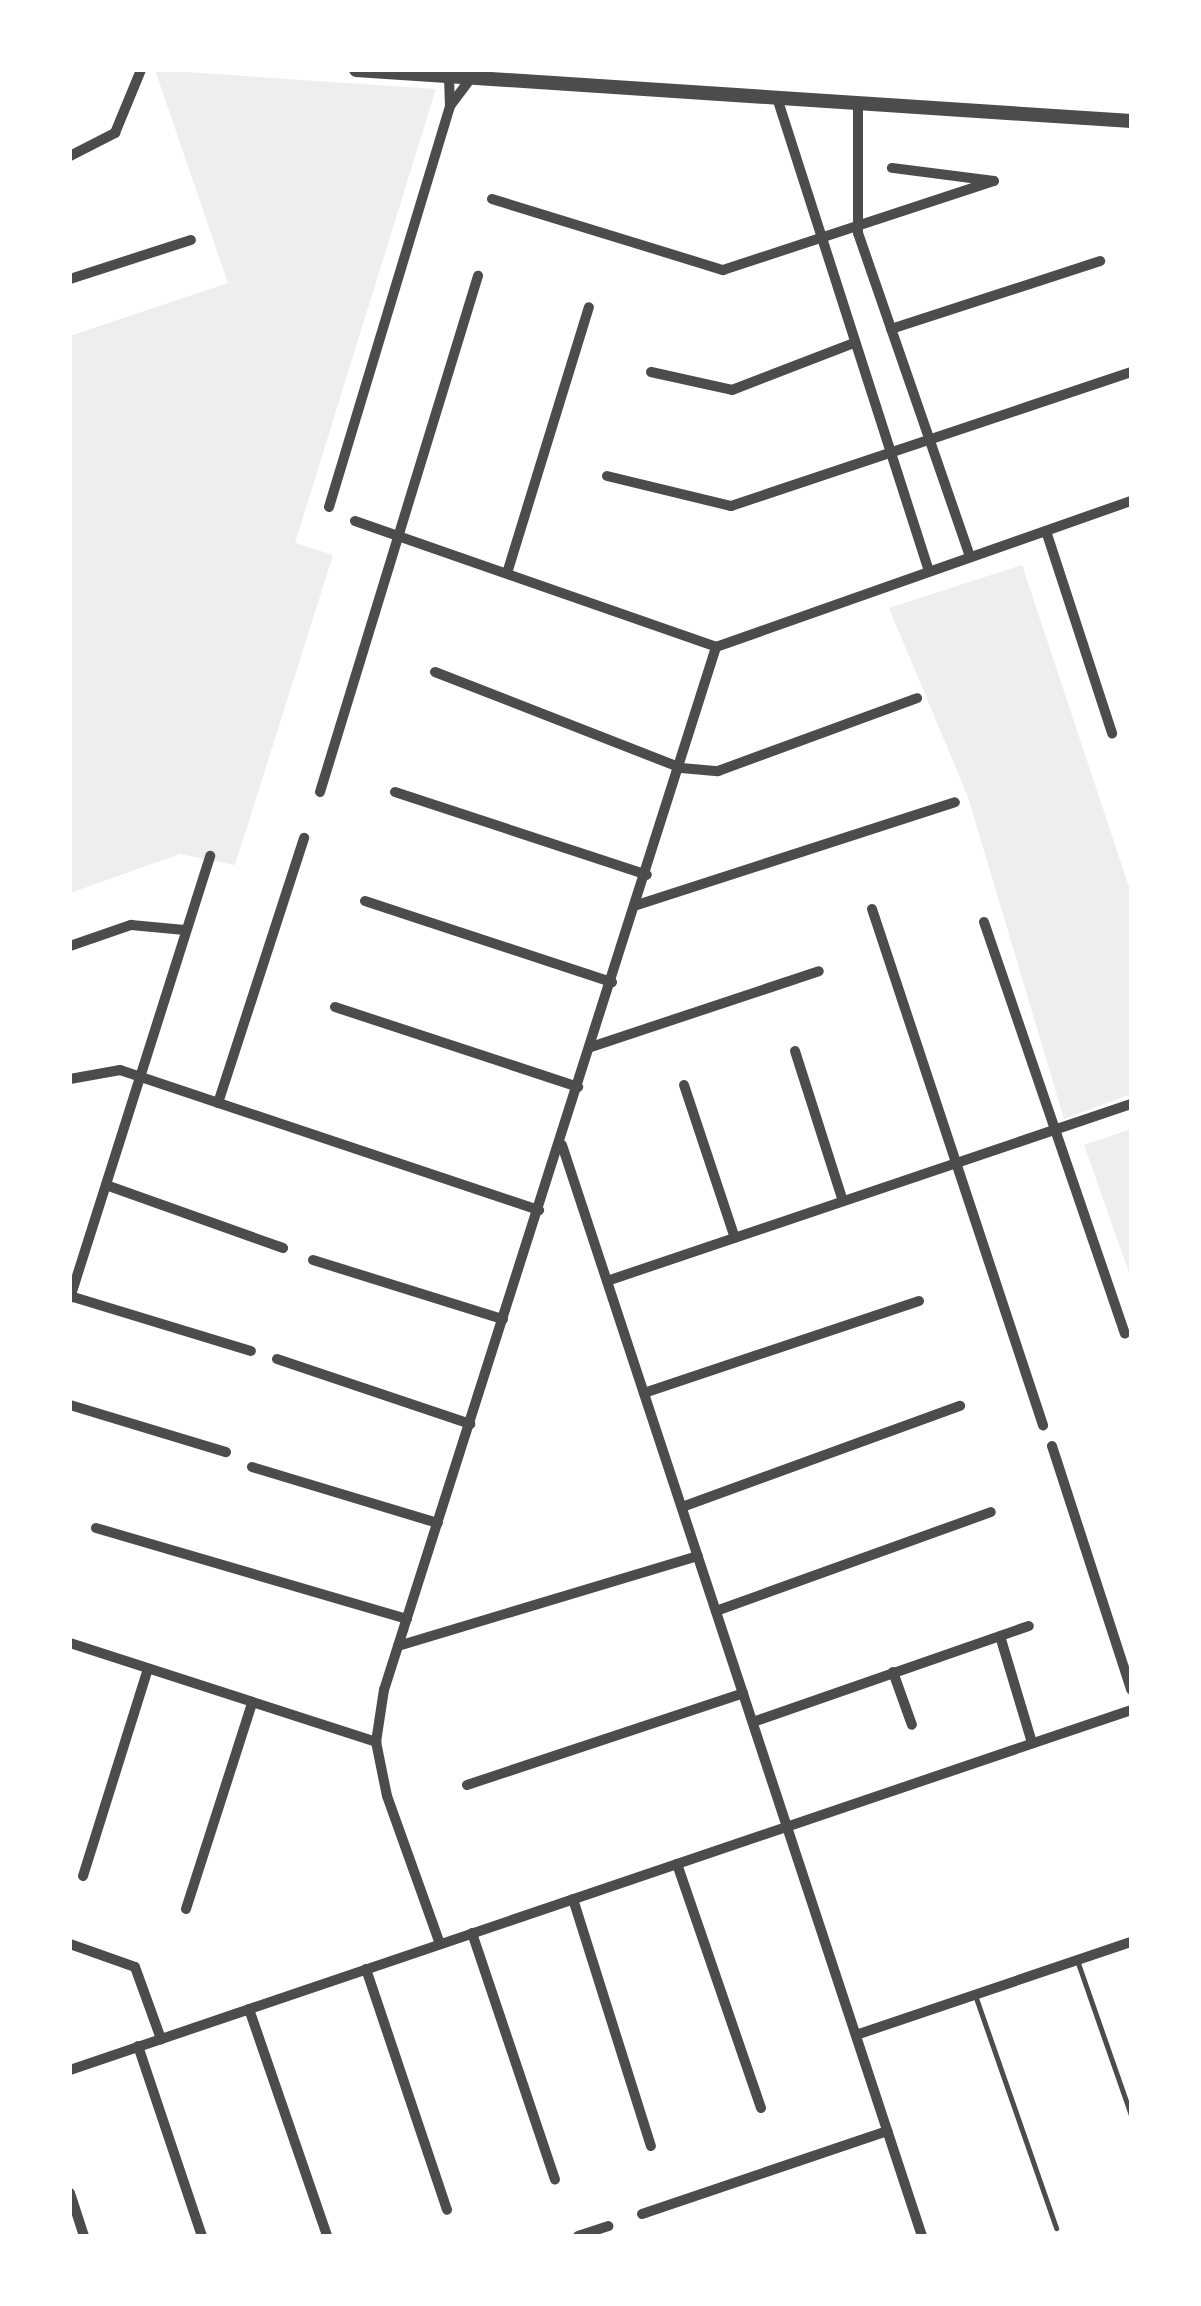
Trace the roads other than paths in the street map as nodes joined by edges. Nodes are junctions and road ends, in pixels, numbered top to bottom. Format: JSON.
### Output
{"nodes":[{"id":1,"x":141,"y":70,"type":"edge"},
{"id":2,"x":356,"y":70,"type":"edge"},
{"id":3,"x":448,"y":74,"type":"edge"},
{"id":4,"x":475,"y":75,"type":"edge"},
{"id":5,"x":779,"y":104,"type":"junction"},
{"id":6,"x":450,"y":106,"type":"junction"},
{"id":7,"x":858,"y":108,"type":"junction"},
{"id":8,"x":1130,"y":120,"type":"edge"},
{"id":9,"x":70,"y":156,"type":"edge"},
{"id":10,"x":892,"y":168,"type":"dead end"},
{"id":11,"x":492,"y":199,"type":"dead end"},
{"id":12,"x":858,"y":233,"type":"junction"},
{"id":13,"x":190,"y":240,"type":"dead end"},
{"id":14,"x":824,"y":243,"type":"junction"},
{"id":15,"x":1100,"y":262,"type":"dead end"},
{"id":16,"x":478,"y":276,"type":"dead end"},
{"id":17,"x":70,"y":279,"type":"edge"},
{"id":18,"x":589,"y":307,"type":"dead end"},
{"id":19,"x":891,"y":330,"type":"junction"},
{"id":20,"x":854,"y":343,"type":"junction"},
{"id":21,"x":651,"y":372,"type":"dead end"},
{"id":22,"x":1131,"y":372,"type":"edge"},
{"id":23,"x":929,"y":442,"type":"junction"},
{"id":24,"x":890,"y":455,"type":"junction"},
{"id":25,"x":606,"y":476,"type":"dead end"},
{"id":26,"x":1131,"y":501,"type":"edge"},
{"id":27,"x":329,"y":507,"type":"dead end"},
{"id":28,"x":355,"y":521,"type":"dead end"},
{"id":29,"x":1046,"y":531,"type":"junction"},
{"id":30,"x":396,"y":534,"type":"junction"},
{"id":31,"x":969,"y":554,"type":"junction"},
{"id":32,"x":928,"y":568,"type":"junction"},
{"id":33,"x":508,"y":570,"type":"junction"},
{"id":34,"x":716,"y":647,"type":"junction"},
{"id":35,"x":435,"y":672,"type":"dead end"},
{"id":36,"x":917,"y":698,"type":"dead end"},
{"id":37,"x":1112,"y":734,"type":"dead end"},
{"id":38,"x":681,"y":768,"type":"junction"},
{"id":39,"x":320,"y":792,"type":"dead end"},
{"id":40,"x":395,"y":792,"type":"dead end"},
{"id":41,"x":955,"y":802,"type":"dead end"},
{"id":42,"x":304,"y":838,"type":"dead end"},
{"id":43,"x":210,"y":856,"type":"dead end"},
{"id":44,"x":647,"y":875,"type":"junction"},
{"id":45,"x":365,"y":901,"type":"dead end"},
{"id":46,"x":637,"y":905,"type":"junction"},
{"id":47,"x":872,"y":909,"type":"dead end"},
{"id":48,"x":984,"y":922,"type":"dead end"},
{"id":49,"x":185,"y":930,"type":"junction"},
{"id":50,"x":70,"y":946,"type":"edge"},
{"id":51,"x":819,"y":971,"type":"dead end"},
{"id":52,"x":612,"y":982,"type":"junction"},
{"id":53,"x":335,"y":1007,"type":"dead end"},
{"id":54,"x":591,"y":1047,"type":"junction"},
{"id":55,"x":795,"y":1050,"type":"dead end"},
{"id":56,"x":140,"y":1076,"type":"junction"},
{"id":57,"x":70,"y":1079,"type":"edge"},
{"id":58,"x":684,"y":1085,"type":"dead end"},
{"id":59,"x":578,"y":1087,"type":"junction"},
{"id":60,"x":218,"y":1103,"type":"junction"},
{"id":61,"x":1131,"y":1104,"type":"edge"},
{"id":62,"x":1053,"y":1130,"type":"junction"},
{"id":63,"x":562,"y":1145,"type":"junction"},
{"id":64,"x":952,"y":1165,"type":"junction"},
{"id":65,"x":106,"y":1185,"type":"junction"},
{"id":66,"x":843,"y":1201,"type":"junction"},
{"id":67,"x":538,"y":1210,"type":"junction"},
{"id":68,"x":736,"y":1238,"type":"junction"},
{"id":69,"x":283,"y":1248,"type":"dead end"},
{"id":70,"x":314,"y":1260,"type":"dead end"},
{"id":71,"x":607,"y":1281,"type":"junction"},
{"id":72,"x":70,"y":1297,"type":"edge"},
{"id":73,"x":919,"y":1301,"type":"dead end"},
{"id":74,"x":504,"y":1319,"type":"junction"},
{"id":75,"x":1125,"y":1334,"type":"dead end"},
{"id":76,"x":250,"y":1352,"type":"dead end"},
{"id":77,"x":278,"y":1359,"type":"dead end"},
{"id":78,"x":644,"y":1393,"type":"junction"},
{"id":79,"x":70,"y":1405,"type":"edge"},
{"id":80,"x":960,"y":1406,"type":"dead end"},
{"id":81,"x":470,"y":1424,"type":"junction"},
{"id":82,"x":1043,"y":1425,"type":"dead end"},
{"id":83,"x":1052,"y":1446,"type":"dead end"},
{"id":84,"x":226,"y":1452,"type":"dead end"},
{"id":85,"x":252,"y":1466,"type":"dead end"},
{"id":86,"x":682,"y":1508,"type":"junction"},
{"id":87,"x":991,"y":1512,"type":"dead end"},
{"id":88,"x":438,"y":1523,"type":"junction"},
{"id":89,"x":96,"y":1528,"type":"dead end"},
{"id":90,"x":698,"y":1556,"type":"junction"},
{"id":91,"x":716,"y":1611,"type":"junction"},
{"id":92,"x":406,"y":1620,"type":"junction"},
{"id":93,"x":1029,"y":1626,"type":"dead end"},
{"id":94,"x":1000,"y":1636,"type":"junction"},
{"id":95,"x":70,"y":1643,"type":"edge"},
{"id":96,"x":398,"y":1646,"type":"junction"},
{"id":97,"x":148,"y":1669,"type":"junction"},
{"id":98,"x":893,"y":1672,"type":"junction"},
{"id":99,"x":1131,"y":1689,"type":"edge"},
{"id":100,"x":743,"y":1693,"type":"junction"},
{"id":101,"x":252,"y":1702,"type":"junction"},
{"id":102,"x":1131,"y":1710,"type":"edge"},
{"id":103,"x":753,"y":1722,"type":"junction"},
{"id":104,"x":912,"y":1725,"type":"dead end"},
{"id":105,"x":376,"y":1742,"type":"junction"},
{"id":106,"x":1032,"y":1743,"type":"junction"},
{"id":107,"x":467,"y":1785,"type":"dead end"},
{"id":108,"x":787,"y":1826,"type":"junction"},
{"id":109,"x":676,"y":1864,"type":"junction"},
{"id":110,"x":84,"y":1876,"type":"dead end"},
{"id":111,"x":573,"y":1899,"type":"junction"},
{"id":112,"x":186,"y":1909,"type":"dead end"},
{"id":113,"x":472,"y":1933,"type":"junction"},
{"id":114,"x":1131,"y":1942,"type":"edge"},
{"id":115,"x":70,"y":1944,"type":"edge"},
{"id":116,"x":440,"y":1944,"type":"junction"},
{"id":117,"x":1077,"y":1960,"type":"junction"},
{"id":118,"x":366,"y":1969,"type":"junction"},
{"id":119,"x":975,"y":1995,"type":"junction"},
{"id":120,"x":249,"y":2009,"type":"junction"},
{"id":121,"x":856,"y":2036,"type":"junction"},
{"id":122,"x":161,"y":2039,"type":"junction"},
{"id":123,"x":138,"y":2046,"type":"junction"},
{"id":124,"x":70,"y":2070,"type":"edge"},
{"id":125,"x":761,"y":2108,"type":"dead end"},
{"id":126,"x":1131,"y":2115,"type":"edge"},
{"id":127,"x":888,"y":2131,"type":"junction"},
{"id":128,"x":650,"y":2146,"type":"dead end"},
{"id":129,"x":555,"y":2179,"type":"dead end"},
{"id":130,"x":70,"y":2193,"type":"edge"},
{"id":131,"x":447,"y":2210,"type":"dead end"},
{"id":132,"x":642,"y":2214,"type":"dead end"},
{"id":133,"x":608,"y":2226,"type":"dead end"},
{"id":134,"x":1056,"y":2228,"type":"dead end"},
{"id":135,"x":84,"y":2236,"type":"edge"},
{"id":136,"x":202,"y":2236,"type":"edge"},
{"id":137,"x":327,"y":2236,"type":"edge"},
{"id":138,"x":578,"y":2236,"type":"edge"},
{"id":139,"x":921,"y":2236,"type":"edge"}],
"edges":[{"from":1,"to":9,"type":"street"},
{"from":2,"to":3,"type":"street"},
{"from":3,"to":4,"type":"street"},
{"from":3,"to":6,"type":"street"},
{"from":4,"to":5,"type":"street"},
{"from":4,"to":6,"type":"street"},
{"from":5,"to":7,"type":"street"},
{"from":5,"to":14,"type":"street"},
{"from":6,"to":27,"type":"street"},
{"from":7,"to":8,"type":"street"},
{"from":7,"to":12,"type":"street"},
{"from":10,"to":12,"type":"street"},
{"from":11,"to":14,"type":"street"},
{"from":12,"to":14,"type":"street"},
{"from":12,"to":19,"type":"street"},
{"from":13,"to":17,"type":"street"},
{"from":14,"to":20,"type":"street"},
{"from":15,"to":19,"type":"street"},
{"from":16,"to":30,"type":"street"},
{"from":18,"to":33,"type":"street"},
{"from":19,"to":23,"type":"street"},
{"from":20,"to":21,"type":"street"},
{"from":20,"to":24,"type":"street"},
{"from":22,"to":23,"type":"street"},
{"from":23,"to":24,"type":"street"},
{"from":23,"to":31,"type":"street"},
{"from":24,"to":25,"type":"street"},
{"from":24,"to":32,"type":"street"},
{"from":26,"to":29,"type":"street"},
{"from":28,"to":30,"type":"street"},
{"from":29,"to":31,"type":"street"},
{"from":29,"to":37,"type":"street"},
{"from":30,"to":33,"type":"street"},
{"from":30,"to":39,"type":"street"},
{"from":31,"to":32,"type":"street"},
{"from":32,"to":34,"type":"street"},
{"from":33,"to":34,"type":"street"},
{"from":34,"to":38,"type":"street"},
{"from":35,"to":38,"type":"street"},
{"from":36,"to":38,"type":"street"},
{"from":38,"to":44,"type":"street"},
{"from":40,"to":44,"type":"street"},
{"from":41,"to":46,"type":"street"},
{"from":42,"to":60,"type":"street"},
{"from":43,"to":49,"type":"street"},
{"from":44,"to":46,"type":"street"},
{"from":45,"to":52,"type":"street"},
{"from":46,"to":52,"type":"street"},
{"from":47,"to":64,"type":"street"},
{"from":48,"to":62,"type":"street"},
{"from":49,"to":50,"type":"street"},
{"from":49,"to":56,"type":"street"},
{"from":51,"to":54,"type":"street"},
{"from":52,"to":54,"type":"street"},
{"from":53,"to":59,"type":"street"},
{"from":54,"to":59,"type":"street"},
{"from":55,"to":66,"type":"street"},
{"from":56,"to":57,"type":"street"},
{"from":56,"to":60,"type":"street"},
{"from":56,"to":65,"type":"street"},
{"from":58,"to":68,"type":"street"},
{"from":59,"to":63,"type":"street"},
{"from":60,"to":67,"type":"street"},
{"from":61,"to":62,"type":"street"},
{"from":62,"to":64,"type":"street"},
{"from":62,"to":75,"type":"street"},
{"from":63,"to":67,"type":"street"},
{"from":63,"to":71,"type":"street"},
{"from":64,"to":66,"type":"street"},
{"from":64,"to":82,"type":"street"},
{"from":65,"to":69,"type":"street"},
{"from":65,"to":72,"type":"street"},
{"from":66,"to":68,"type":"street"},
{"from":67,"to":74,"type":"street"},
{"from":68,"to":71,"type":"street"},
{"from":70,"to":74,"type":"street"},
{"from":71,"to":78,"type":"street"},
{"from":72,"to":76,"type":"street"},
{"from":73,"to":78,"type":"street"},
{"from":74,"to":81,"type":"street"},
{"from":77,"to":81,"type":"street"},
{"from":78,"to":86,"type":"street"},
{"from":79,"to":84,"type":"street"},
{"from":80,"to":86,"type":"street"},
{"from":81,"to":88,"type":"street"},
{"from":83,"to":99,"type":"street"},
{"from":85,"to":88,"type":"street"},
{"from":86,"to":90,"type":"street"},
{"from":87,"to":91,"type":"street"},
{"from":88,"to":92,"type":"street"},
{"from":89,"to":92,"type":"street"},
{"from":90,"to":91,"type":"street"},
{"from":90,"to":96,"type":"street"},
{"from":91,"to":100,"type":"street"},
{"from":92,"to":96,"type":"street"},
{"from":93,"to":94,"type":"street"},
{"from":94,"to":98,"type":"street"},
{"from":94,"to":106,"type":"street"},
{"from":95,"to":97,"type":"street"},
{"from":96,"to":105,"type":"street"},
{"from":97,"to":101,"type":"street"},
{"from":97,"to":110,"type":"street"},
{"from":98,"to":103,"type":"street"},
{"from":98,"to":104,"type":"street"},
{"from":100,"to":103,"type":"street"},
{"from":100,"to":107,"type":"street"},
{"from":101,"to":105,"type":"street"},
{"from":101,"to":112,"type":"street"},
{"from":102,"to":106,"type":"street"},
{"from":103,"to":108,"type":"street"},
{"from":105,"to":116,"type":"street"},
{"from":106,"to":108,"type":"street"},
{"from":108,"to":109,"type":"street"},
{"from":108,"to":121,"type":"street"},
{"from":109,"to":111,"type":"street"},
{"from":109,"to":125,"type":"street"},
{"from":111,"to":113,"type":"street"},
{"from":111,"to":128,"type":"street"},
{"from":113,"to":116,"type":"street"},
{"from":113,"to":129,"type":"street"},
{"from":114,"to":117,"type":"street"},
{"from":115,"to":122,"type":"street"},
{"from":116,"to":118,"type":"street"},
{"from":117,"to":119,"type":"street"},
{"from":117,"to":126,"type":"lane"},
{"from":118,"to":120,"type":"street"},
{"from":118,"to":131,"type":"street"},
{"from":119,"to":121,"type":"street"},
{"from":119,"to":134,"type":"lane"},
{"from":120,"to":122,"type":"street"},
{"from":120,"to":137,"type":"street"},
{"from":121,"to":127,"type":"street"},
{"from":122,"to":123,"type":"street"},
{"from":123,"to":124,"type":"street"},
{"from":123,"to":136,"type":"street"},
{"from":127,"to":132,"type":"street"},
{"from":127,"to":139,"type":"street"},
{"from":130,"to":135,"type":"street"},
{"from":133,"to":138,"type":"street"}]}
